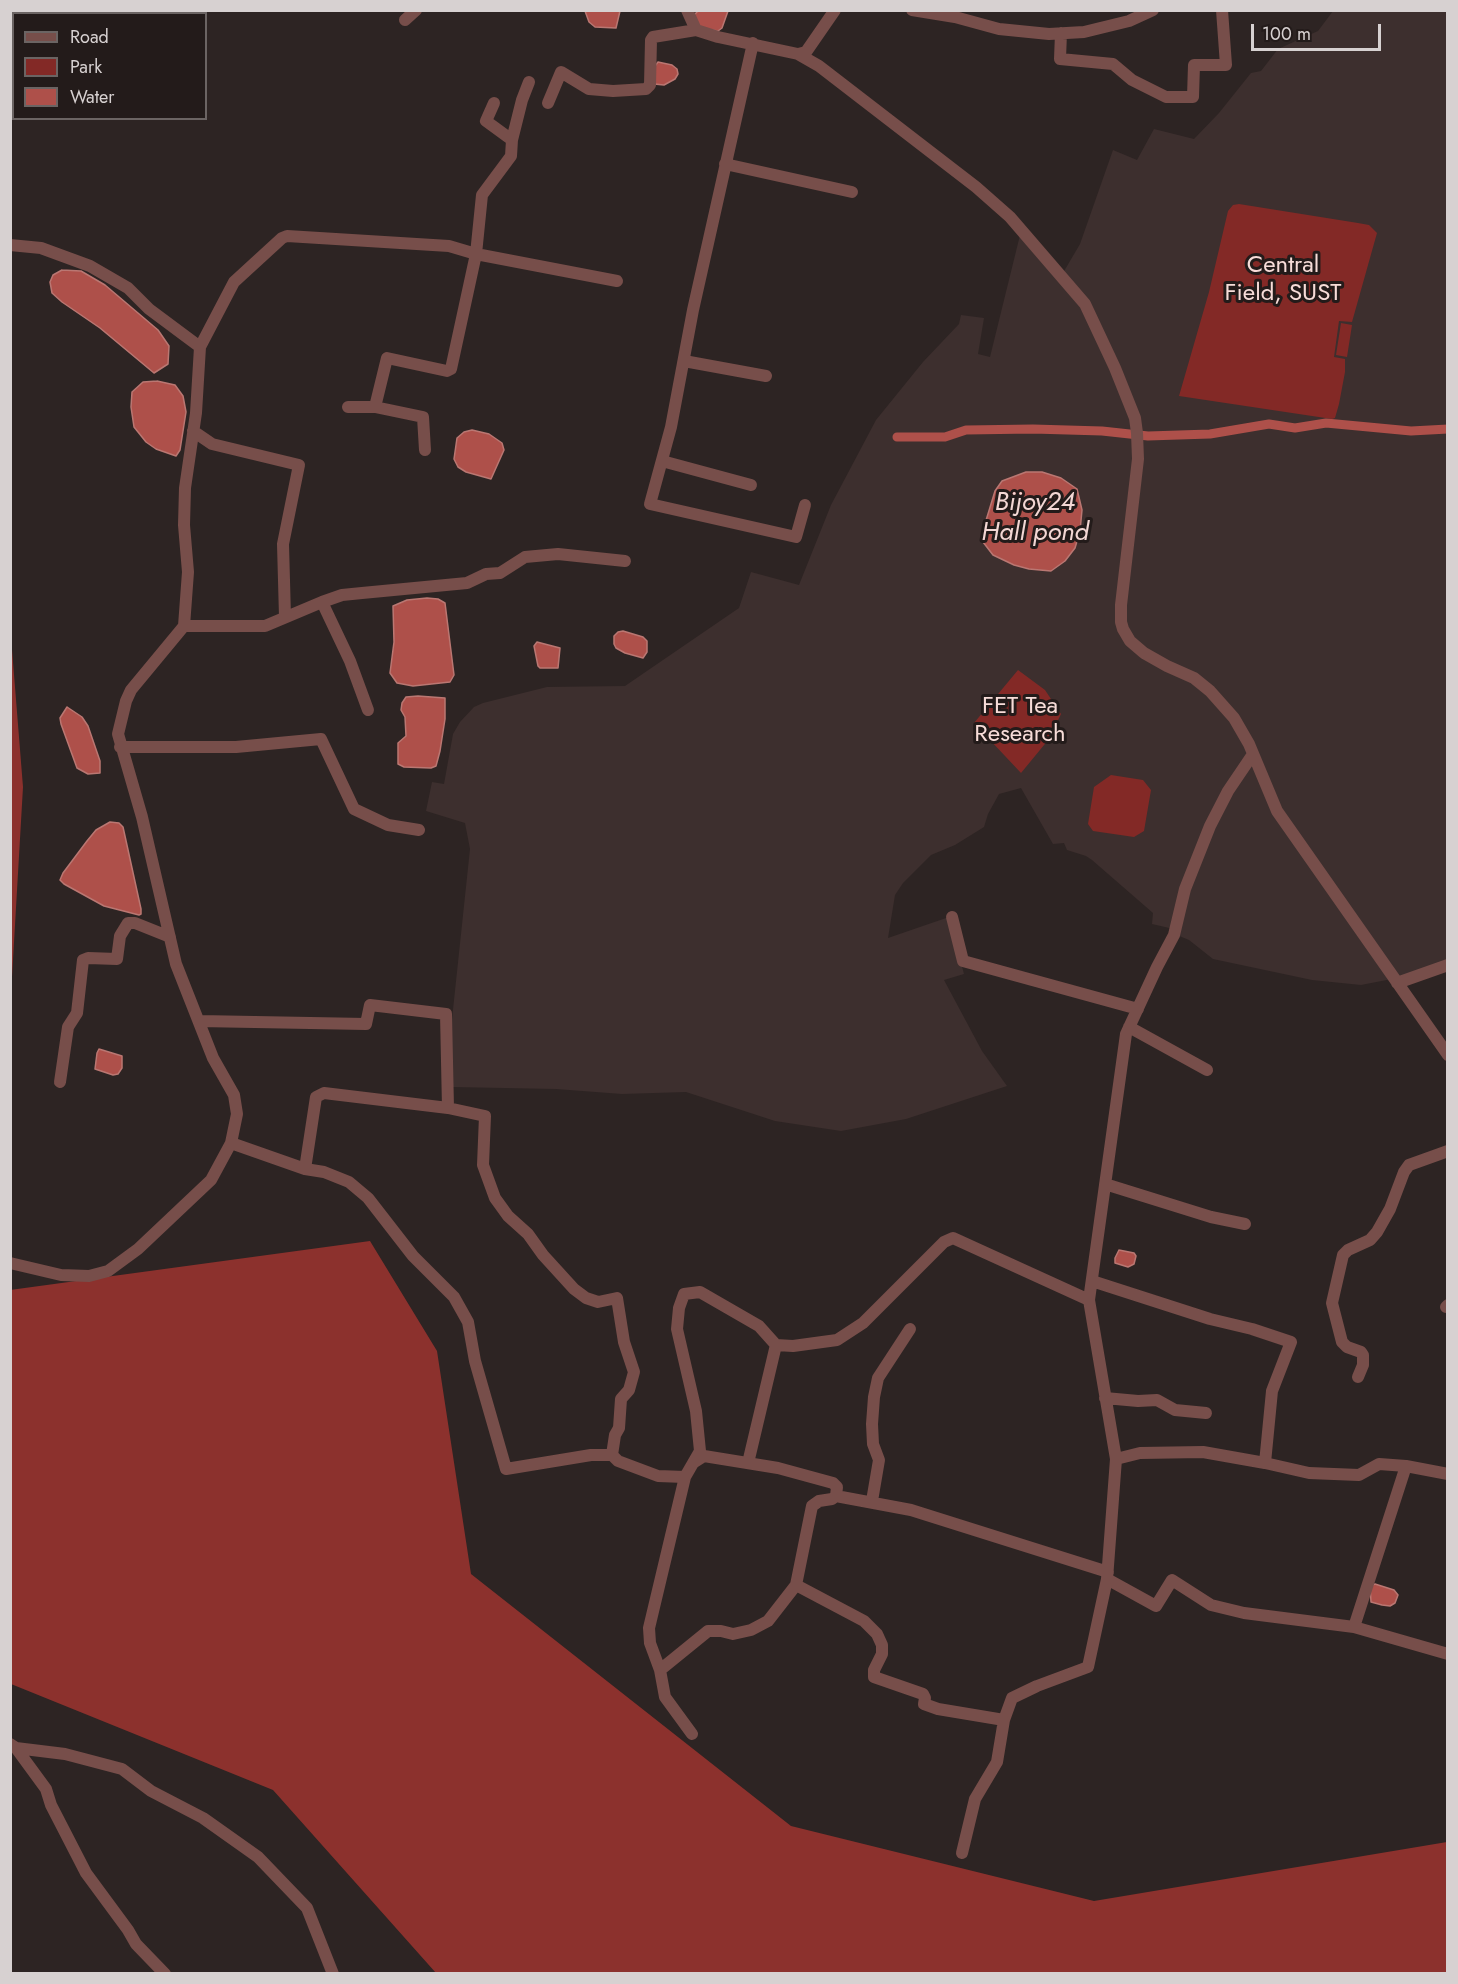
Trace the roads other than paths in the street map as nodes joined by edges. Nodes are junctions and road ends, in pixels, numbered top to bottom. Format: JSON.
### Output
{"nodes":[{"id":1,"x":416,"y":10,"type":"edge"},
{"id":2,"x":687,"y":10,"type":"edge"},
{"id":3,"x":835,"y":10,"type":"edge"},
{"id":4,"x":912,"y":10,"type":"edge"},
{"id":5,"x":1153,"y":10,"type":"edge"},
{"id":6,"x":1222,"y":10,"type":"edge"},
{"id":7,"x":405,"y":20,"type":"dead end"},
{"id":8,"x":696,"y":30,"type":"junction"},
{"id":9,"x":1061,"y":33,"type":"junction"},
{"id":10,"x":753,"y":43,"type":"junction"},
{"id":11,"x":798,"y":54,"type":"junction"},
{"id":12,"x":529,"y":82,"type":"dead end"},
{"id":13,"x":494,"y":103,"type":"dead end"},
{"id":14,"x":548,"y":103,"type":"dead end"},
{"id":15,"x":512,"y":140,"type":"junction"},
{"id":16,"x":725,"y":164,"type":"junction"},
{"id":17,"x":852,"y":192,"type":"dead end"},
{"id":18,"x":10,"y":245,"type":"edge"},
{"id":19,"x":476,"y":254,"type":"junction"},
{"id":20,"x":617,"y":281,"type":"dead end"},
{"id":21,"x":200,"y":347,"type":"junction"},
{"id":22,"x":684,"y":361,"type":"junction"},
{"id":23,"x":766,"y":376,"type":"dead end"},
{"id":24,"x":375,"y":406,"type":"junction"},
{"id":25,"x":348,"y":407,"type":"dead end"},
{"id":26,"x":193,"y":431,"type":"junction"},
{"id":27,"x":426,"y":450,"type":"dead end"},
{"id":28,"x":662,"y":461,"type":"junction"},
{"id":29,"x":751,"y":485,"type":"dead end"},
{"id":30,"x":805,"y":505,"type":"dead end"},
{"id":31,"x":625,"y":561,"type":"dead end"},
{"id":32,"x":322,"y":602,"type":"junction"},
{"id":33,"x":285,"y":617,"type":"junction"},
{"id":34,"x":184,"y":626,"type":"junction"},
{"id":35,"x":368,"y":711,"type":"dead end"},
{"id":36,"x":120,"y":747,"type":"junction"},
{"id":37,"x":1253,"y":754,"type":"junction"},
{"id":38,"x":419,"y":830,"type":"dead end"},
{"id":39,"x":952,"y":917,"type":"dead end"},
{"id":40,"x":170,"y":937,"type":"junction"},
{"id":41,"x":1448,"y":965,"type":"edge"},
{"id":42,"x":1397,"y":983,"type":"junction"},
{"id":43,"x":1138,"y":1009,"type":"junction"},
{"id":44,"x":199,"y":1022,"type":"junction"},
{"id":45,"x":1129,"y":1027,"type":"junction"},
{"id":46,"x":1448,"y":1055,"type":"edge"},
{"id":47,"x":1207,"y":1070,"type":"dead end"},
{"id":48,"x":60,"y":1082,"type":"dead end"},
{"id":49,"x":448,"y":1108,"type":"junction"},
{"id":50,"x":231,"y":1143,"type":"junction"},
{"id":51,"x":1448,"y":1151,"type":"edge"},
{"id":52,"x":305,"y":1169,"type":"junction"},
{"id":53,"x":1105,"y":1184,"type":"junction"},
{"id":54,"x":1245,"y":1224,"type":"dead end"},
{"id":55,"x":10,"y":1263,"type":"edge"},
{"id":56,"x":1092,"y":1281,"type":"junction"},
{"id":57,"x":1089,"y":1300,"type":"junction"},
{"id":58,"x":910,"y":1329,"type":"dead end"},
{"id":59,"x":776,"y":1344,"type":"junction"},
{"id":60,"x":1358,"y":1377,"type":"dead end"},
{"id":61,"x":1106,"y":1398,"type":"junction"},
{"id":62,"x":1206,"y":1413,"type":"dead end"},
{"id":63,"x":612,"y":1455,"type":"junction"},
{"id":64,"x":1116,"y":1460,"type":"junction"},
{"id":65,"x":748,"y":1463,"type":"junction"},
{"id":66,"x":1265,"y":1463,"type":"junction"},
{"id":67,"x":692,"y":1464,"type":"junction"},
{"id":68,"x":1406,"y":1466,"type":"junction"},
{"id":69,"x":1448,"y":1474,"type":"edge"},
{"id":70,"x":685,"y":1478,"type":"junction"},
{"id":71,"x":836,"y":1496,"type":"junction"},
{"id":72,"x":872,"y":1501,"type":"junction"},
{"id":73,"x":1108,"y":1575,"type":"junction"},
{"id":74,"x":796,"y":1585,"type":"junction"},
{"id":75,"x":1354,"y":1627,"type":"junction"},
{"id":76,"x":1448,"y":1654,"type":"edge"},
{"id":77,"x":660,"y":1670,"type":"junction"},
{"id":78,"x":1004,"y":1720,"type":"junction"},
{"id":79,"x":692,"y":1734,"type":"dead end"},
{"id":80,"x":13,"y":1746,"type":"edge"},
{"id":81,"x":962,"y":1853,"type":"dead end"},
{"id":82,"x":165,"y":1974,"type":"edge"},
{"id":83,"x":333,"y":1974,"type":"edge"}],
"edges":[{"from":1,"to":7,"type":"street"},
{"from":2,"to":8,"type":"street"},
{"from":3,"to":11,"type":"street"},
{"from":4,"to":9,"type":"street"},
{"from":5,"to":9,"type":"street"},
{"from":6,"to":9,"type":"street"},
{"from":8,"to":10,"type":"street"},
{"from":8,"to":14,"type":"street"},
{"from":10,"to":11,"type":"street"},
{"from":10,"to":16,"type":"street"},
{"from":11,"to":37,"type":"street"},
{"from":12,"to":15,"type":"street"},
{"from":13,"to":15,"type":"street"},
{"from":15,"to":19,"type":"street"},
{"from":16,"to":17,"type":"street"},
{"from":16,"to":22,"type":"street"},
{"from":18,"to":21,"type":"street"},
{"from":19,"to":20,"type":"street"},
{"from":19,"to":21,"type":"street"},
{"from":19,"to":24,"type":"street"},
{"from":21,"to":26,"type":"street"},
{"from":22,"to":23,"type":"street"},
{"from":22,"to":28,"type":"street"},
{"from":24,"to":25,"type":"street"},
{"from":24,"to":27,"type":"street"},
{"from":26,"to":33,"type":"street"},
{"from":26,"to":34,"type":"street"},
{"from":28,"to":29,"type":"street"},
{"from":28,"to":30,"type":"street"},
{"from":31,"to":32,"type":"street"},
{"from":32,"to":33,"type":"street"},
{"from":32,"to":35,"type":"street"},
{"from":33,"to":34,"type":"street"},
{"from":34,"to":36,"type":"street"},
{"from":36,"to":38,"type":"street"},
{"from":36,"to":40,"type":"street"},
{"from":37,"to":42,"type":"street"},
{"from":37,"to":43,"type":"street"},
{"from":39,"to":43,"type":"street"},
{"from":40,"to":44,"type":"street"},
{"from":40,"to":48,"type":"street"},
{"from":41,"to":42,"type":"street"},
{"from":42,"to":46,"type":"street"},
{"from":43,"to":45,"type":"street"},
{"from":44,"to":49,"type":"street"},
{"from":44,"to":50,"type":"street"},
{"from":45,"to":47,"type":"street"},
{"from":45,"to":53,"type":"street"},
{"from":49,"to":52,"type":"street"},
{"from":49,"to":63,"type":"street"},
{"from":50,"to":52,"type":"street"},
{"from":50,"to":55,"type":"street"},
{"from":51,"to":60,"type":"street"},
{"from":52,"to":63,"type":"street"},
{"from":53,"to":54,"type":"street"},
{"from":53,"to":56,"type":"street"},
{"from":56,"to":57,"type":"street"},
{"from":56,"to":66,"type":"street"},
{"from":57,"to":59,"type":"street"},
{"from":57,"to":61,"type":"street"},
{"from":58,"to":72,"type":"street"},
{"from":59,"to":65,"type":"street"},
{"from":59,"to":67,"type":"street"},
{"from":61,"to":62,"type":"street"},
{"from":61,"to":64,"type":"street"},
{"from":63,"to":70,"type":"street"},
{"from":64,"to":66,"type":"street"},
{"from":64,"to":73,"type":"street"},
{"from":65,"to":67,"type":"street"},
{"from":65,"to":71,"type":"street"},
{"from":66,"to":68,"type":"street"},
{"from":67,"to":70,"type":"street"},
{"from":68,"to":69,"type":"street"},
{"from":68,"to":75,"type":"street"},
{"from":70,"to":77,"type":"street"},
{"from":71,"to":72,"type":"street"},
{"from":71,"to":74,"type":"street"},
{"from":72,"to":73,"type":"street"},
{"from":73,"to":75,"type":"street"},
{"from":73,"to":78,"type":"street"},
{"from":74,"to":77,"type":"street"},
{"from":74,"to":78,"type":"street"},
{"from":75,"to":76,"type":"street"},
{"from":77,"to":79,"type":"street"},
{"from":78,"to":81,"type":"street"},
{"from":80,"to":82,"type":"street"},
{"from":80,"to":83,"type":"street"}]}
